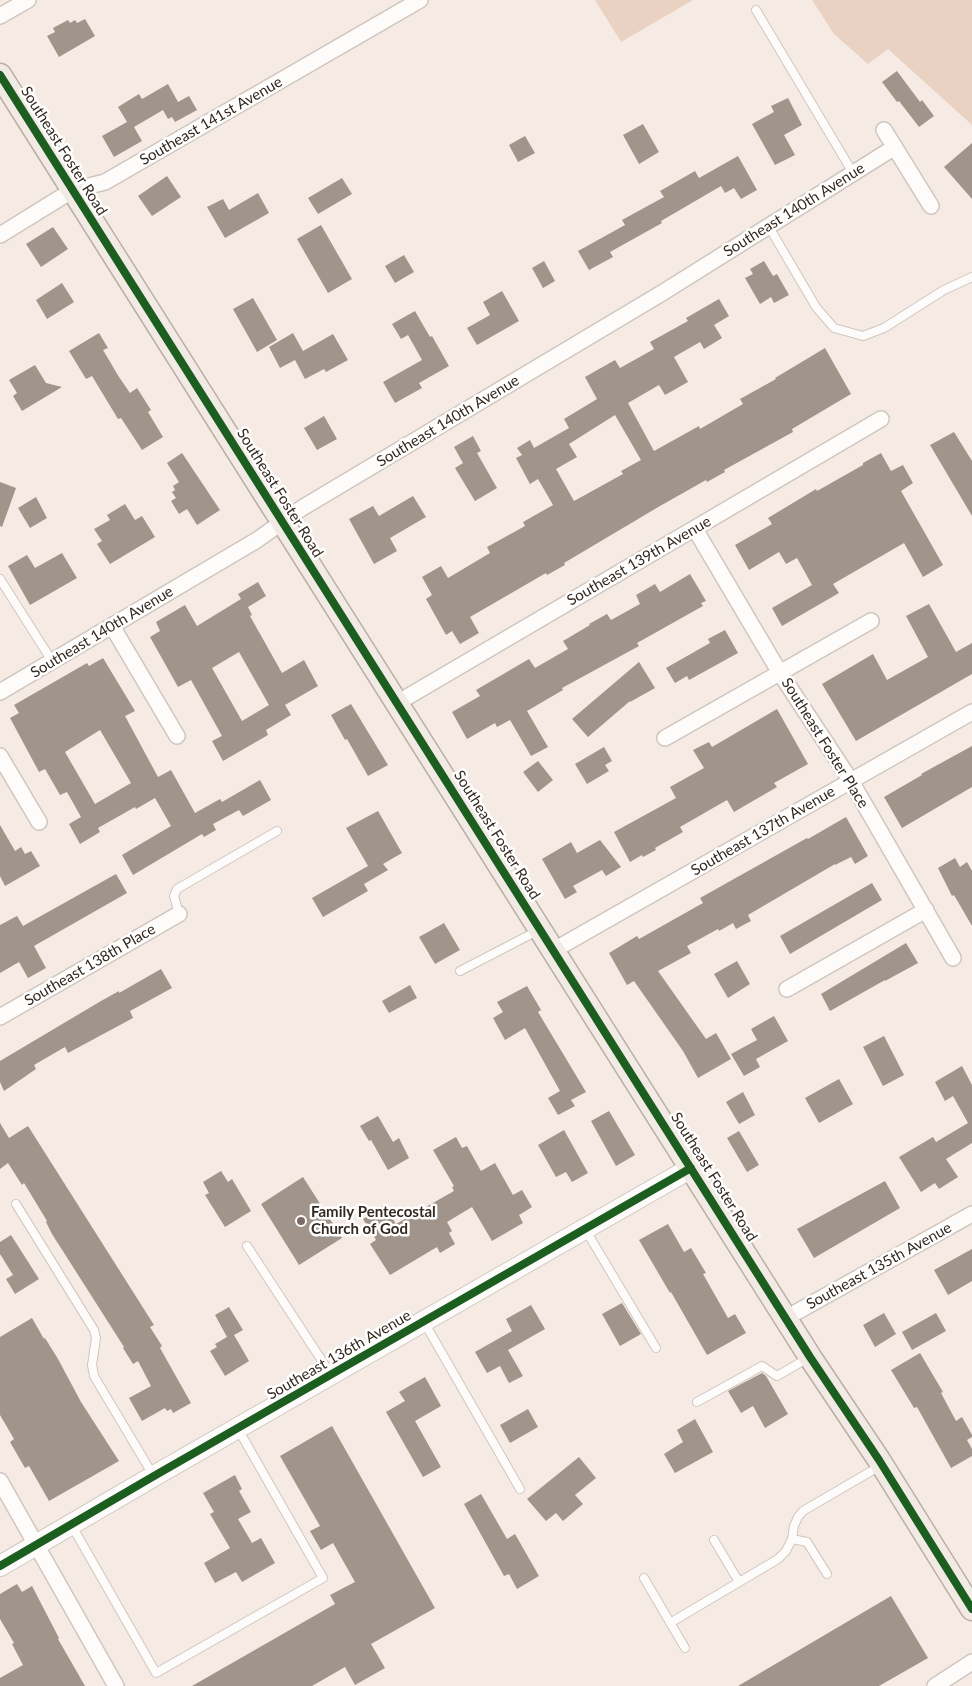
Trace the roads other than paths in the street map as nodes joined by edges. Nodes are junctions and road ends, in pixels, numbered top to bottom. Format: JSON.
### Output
{"nodes":[{"id":1,"x":28,"y":0,"type":"edge"},
{"id":2,"x":420,"y":0,"type":"edge"},
{"id":3,"x":756,"y":10,"type":"dead end"},
{"id":4,"x":0,"y":16,"type":"edge"},
{"id":5,"x":0,"y":75,"type":"edge"},
{"id":6,"x":884,"y":130,"type":"dead end"},
{"id":7,"x":895,"y":147,"type":"junction"},
{"id":8,"x":852,"y":174,"type":"junction"},
{"id":9,"x":73,"y":190,"type":"junction"},
{"id":10,"x":930,"y":206,"type":"dead end"},
{"id":11,"x":768,"y":227,"type":"junction"},
{"id":12,"x":0,"y":235,"type":"edge"},
{"id":13,"x":972,"y":277,"type":"edge"},
{"id":14,"x":881,"y":419,"type":"dead end"},
{"id":15,"x":282,"y":522,"type":"junction"},
{"id":16,"x":695,"y":529,"type":"junction"},
{"id":17,"x":0,"y":579,"type":"edge"},
{"id":18,"x":871,"y":621,"type":"dead end"},
{"id":19,"x":112,"y":626,"type":"junction"},
{"id":20,"x":52,"y":662,"type":"junction"},
{"id":21,"x":780,"y":673,"type":"junction"},
{"id":22,"x":0,"y":692,"type":"edge"},
{"id":23,"x":397,"y":703,"type":"junction"},
{"id":24,"x":972,"y":712,"type":"edge"},
{"id":25,"x":177,"y":736,"type":"dead end"},
{"id":26,"x":665,"y":738,"type":"dead end"},
{"id":27,"x":0,"y":756,"type":"edge"},
{"id":28,"x":851,"y":781,"type":"junction"},
{"id":29,"x":39,"y":822,"type":"dead end"},
{"id":30,"x":277,"y":831,"type":"dead end"},
{"id":31,"x":926,"y":910,"type":"junction"},
{"id":32,"x":180,"y":914,"type":"joint"},
{"id":33,"x":541,"y":929,"type":"junction"},
{"id":34,"x":554,"y":950,"type":"junction"},
{"id":35,"x":953,"y":958,"type":"dead end"},
{"id":36,"x":460,"y":971,"type":"dead end"},
{"id":37,"x":787,"y":989,"type":"dead end"},
{"id":38,"x":0,"y":1017,"type":"edge"},
{"id":39,"x":691,"y":1168,"type":"junction"},
{"id":40,"x":16,"y":1204,"type":"dead end"},
{"id":41,"x":972,"y":1214,"type":"edge"},
{"id":42,"x":585,"y":1229,"type":"junction"},
{"id":43,"x":247,"y":1246,"type":"dead end"},
{"id":44,"x":786,"y":1318,"type":"junction"},
{"id":45,"x":424,"y":1322,"type":"junction"},
{"id":46,"x":656,"y":1348,"type":"dead end"},
{"id":47,"x":810,"y":1357,"type":"junction"},
{"id":48,"x":331,"y":1375,"type":"junction"},
{"id":49,"x":696,"y":1402,"type":"dead end"},
{"id":50,"x":238,"y":1429,"type":"junction"},
{"id":51,"x":882,"y":1466,"type":"junction"},
{"id":52,"x":154,"y":1476,"type":"junction"},
{"id":53,"x":0,"y":1481,"type":"edge"},
{"id":54,"x":520,"y":1489,"type":"dead end"},
{"id":55,"x":72,"y":1525,"type":"junction"},
{"id":56,"x":792,"y":1538,"type":"junction"},
{"id":57,"x":714,"y":1540,"type":"dead end"},
{"id":58,"x":37,"y":1545,"type":"junction"},
{"id":59,"x":0,"y":1566,"type":"edge"},
{"id":60,"x":827,"y":1574,"type":"dead end"},
{"id":61,"x":644,"y":1578,"type":"dead end"},
{"id":62,"x":739,"y":1582,"type":"junction"},
{"id":63,"x":972,"y":1609,"type":"edge"},
{"id":64,"x":670,"y":1623,"type":"junction"},
{"id":65,"x":685,"y":1648,"type":"dead end"},
{"id":66,"x":972,"y":1662,"type":"edge"},
{"id":67,"x":116,"y":1686,"type":"edge"},
{"id":68,"x":935,"y":1686,"type":"edge"}],
"edges":[{"from":1,"to":4,"type":"street"},
{"from":2,"to":9,"type":"street","name":"Southeast 141st Avenue"},
{"from":3,"to":8,"type":"lane"},
{"from":5,"to":9,"type":"main road","name":"Southeast Foster Road"},
{"from":6,"to":7,"type":"street"},
{"from":7,"to":8,"type":"street","name":"Southeast 140th Avenue"},
{"from":7,"to":10,"type":"street"},
{"from":8,"to":11,"type":"street","name":"Southeast 140th Avenue"},
{"from":9,"to":12,"type":"street","name":"Southeast 141st Avenue"},
{"from":9,"to":15,"type":"main road","name":"Southeast Foster Road"},
{"from":11,"to":13,"type":"lane"},
{"from":11,"to":15,"type":"street","name":"Southeast 140th Avenue"},
{"from":14,"to":16,"type":"street","name":"Southeast 139th Avenue"},
{"from":15,"to":19,"type":"street","name":"Southeast 140th Avenue"},
{"from":15,"to":23,"type":"main road","name":"Southeast Foster Road"},
{"from":16,"to":21,"type":"street","name":"Southeast Foster Place"},
{"from":16,"to":23,"type":"street","name":"Southeast 139th Avenue"},
{"from":17,"to":20,"type":"lane"},
{"from":18,"to":21,"type":"street"},
{"from":19,"to":20,"type":"street","name":"Southeast 140th Avenue"},
{"from":19,"to":25,"type":"street"},
{"from":20,"to":22,"type":"street","name":"Southeast 140th Avenue"},
{"from":21,"to":26,"type":"street"},
{"from":21,"to":28,"type":"street","name":"Southeast Foster Place"},
{"from":23,"to":33,"type":"main road","name":"Southeast Foster Road"},
{"from":24,"to":28,"type":"street","name":"Southeast 137th Avenue"},
{"from":27,"to":29,"type":"street"},
{"from":28,"to":31,"type":"street","name":"Southeast Foster Place"},
{"from":28,"to":34,"type":"street","name":"Southeast 137th Avenue"},
{"from":30,"to":32,"type":"lane"},
{"from":31,"to":35,"type":"street","name":"Southeast Foster Place"},
{"from":31,"to":37,"type":"street"},
{"from":32,"to":38,"type":"street","name":"Southeast 138th Place"},
{"from":33,"to":34,"type":"main road","name":"Southeast Foster Road"},
{"from":33,"to":36,"type":"lane"},
{"from":34,"to":39,"type":"main road","name":"Southeast Foster Road"},
{"from":39,"to":42,"type":"street","name":"Southeast 136th Avenue"},
{"from":39,"to":44,"type":"main road","name":"Southeast Foster Road"},
{"from":40,"to":52,"type":"lane"},
{"from":41,"to":44,"type":"street","name":"Southeast 135th Avenue"},
{"from":42,"to":45,"type":"street","name":"Southeast 136th Avenue"},
{"from":42,"to":46,"type":"lane"},
{"from":43,"to":48,"type":"lane"},
{"from":44,"to":47,"type":"main road","name":"Southeast Foster Road"},
{"from":45,"to":48,"type":"street","name":"Southeast 136th Avenue"},
{"from":45,"to":54,"type":"lane"},
{"from":47,"to":49,"type":"lane"},
{"from":47,"to":51,"type":"main road","name":"Southeast Foster Road"},
{"from":48,"to":50,"type":"street","name":"Southeast 136th Avenue"},
{"from":50,"to":52,"type":"street","name":"Southeast 136th Avenue"},
{"from":50,"to":55,"type":"lane"},
{"from":51,"to":56,"type":"lane"},
{"from":51,"to":63,"type":"main road","name":"Southeast Foster Road"},
{"from":52,"to":55,"type":"street","name":"Southeast 136th Avenue"},
{"from":53,"to":58,"type":"street"},
{"from":55,"to":58,"type":"street","name":"Southeast 136th Avenue"},
{"from":56,"to":60,"type":"lane"},
{"from":56,"to":62,"type":"lane"},
{"from":57,"to":62,"type":"lane"},
{"from":58,"to":59,"type":"street","name":"Southeast 136th Avenue"},
{"from":58,"to":67,"type":"street"},
{"from":61,"to":64,"type":"lane"},
{"from":62,"to":64,"type":"lane"},
{"from":64,"to":65,"type":"lane"},
{"from":66,"to":68,"type":"street"}]}
